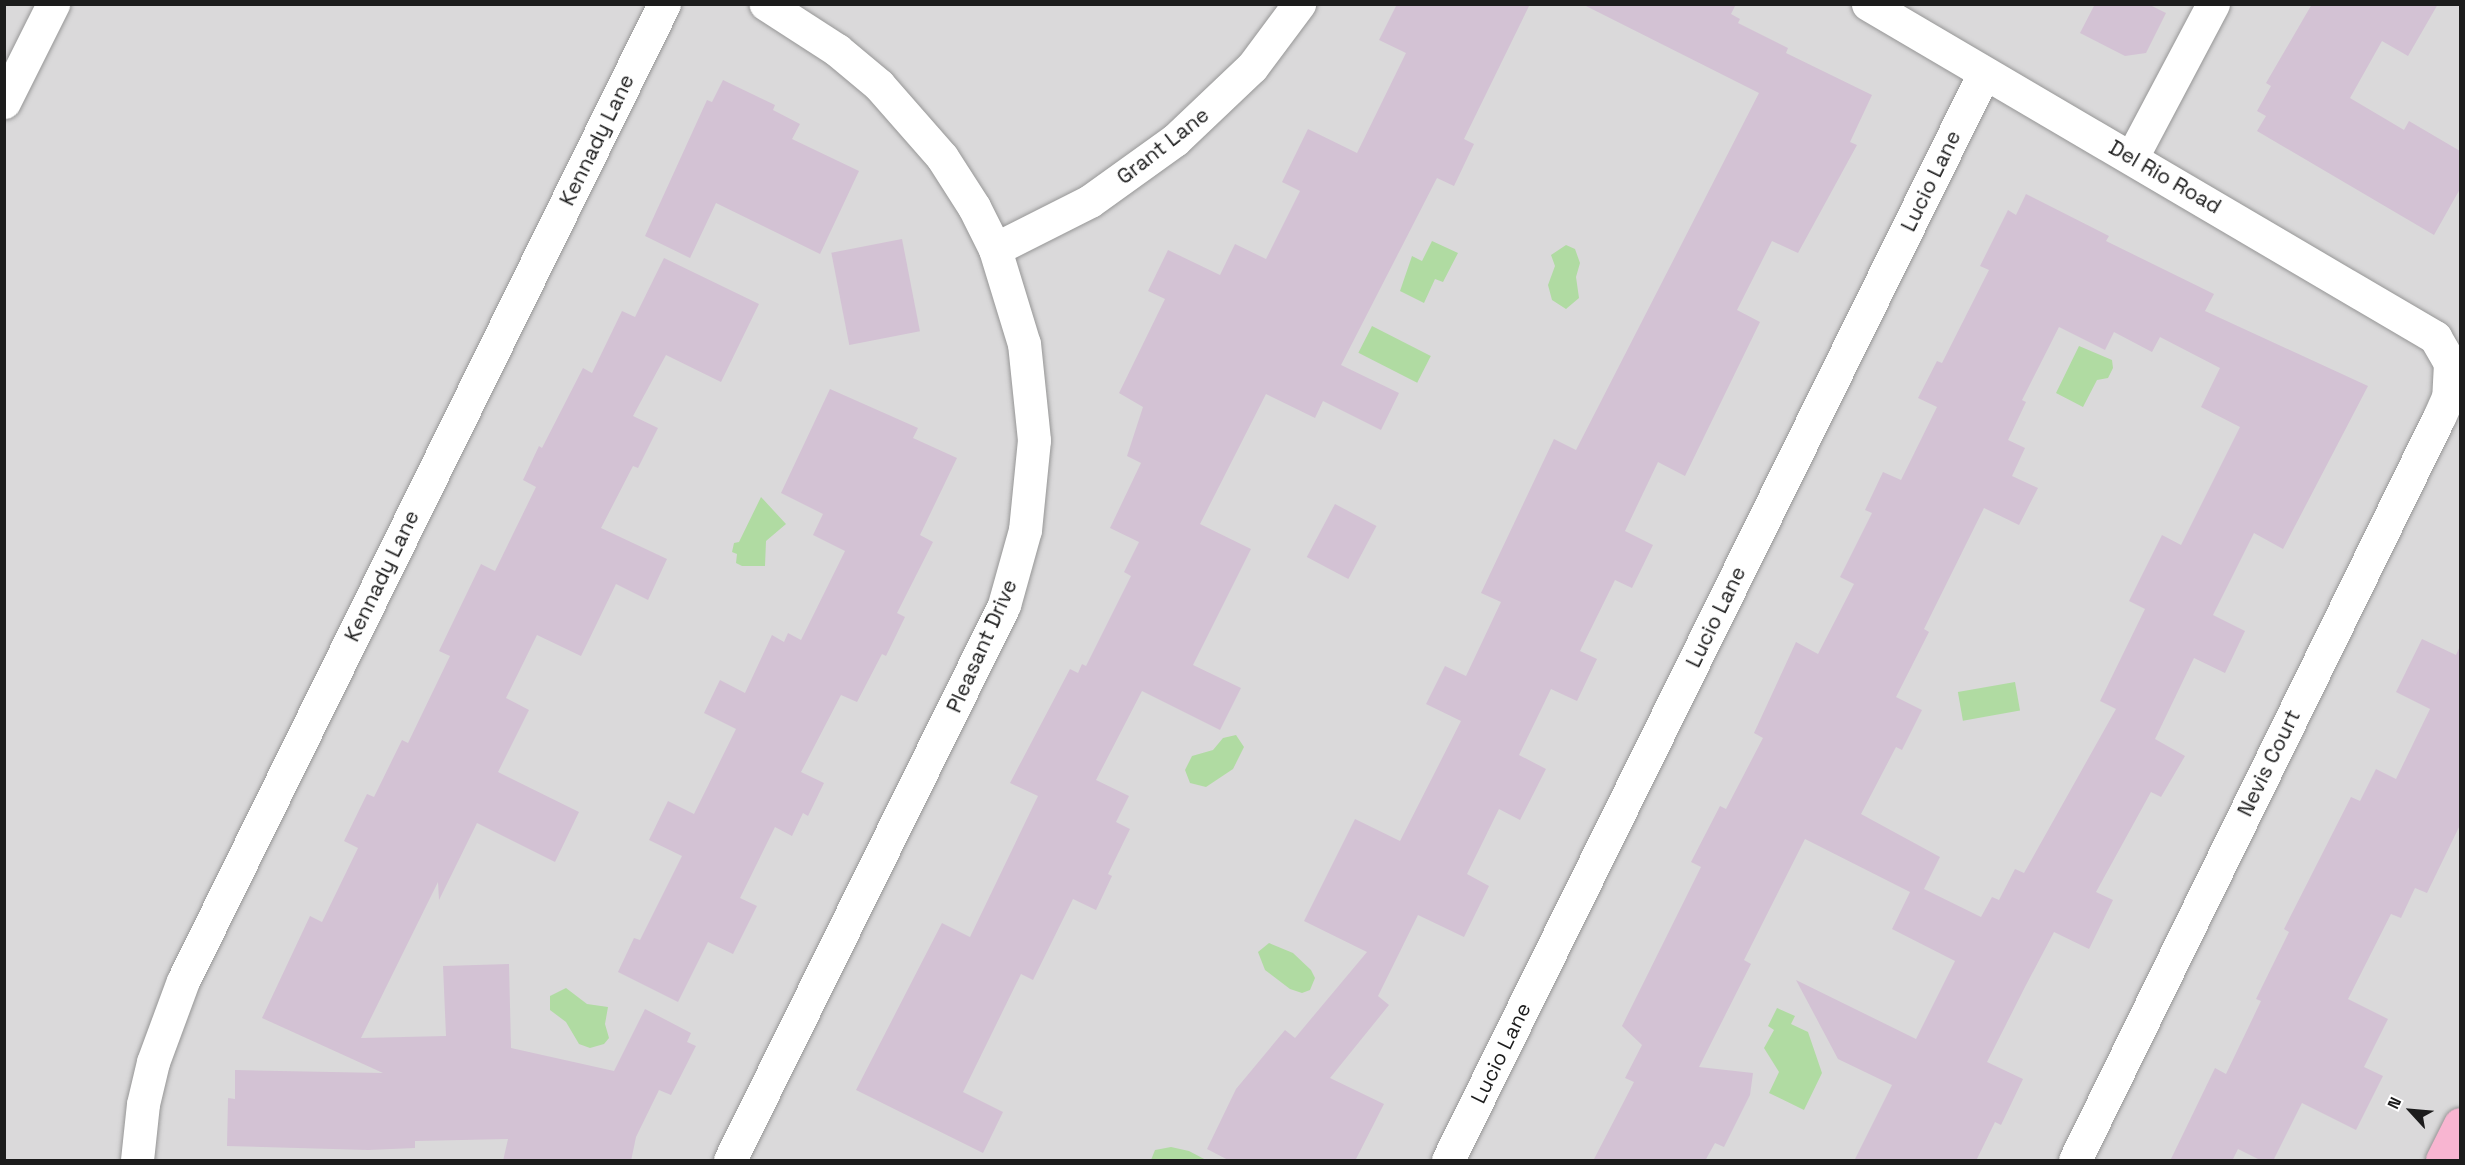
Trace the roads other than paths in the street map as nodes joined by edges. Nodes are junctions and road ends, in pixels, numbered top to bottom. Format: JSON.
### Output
{"nodes":[{"id":1,"x":53,"y":4,"type":"edge"},
{"id":2,"x":664,"y":4,"type":"edge"},
{"id":3,"x":766,"y":4,"type":"edge"},
{"id":4,"x":1299,"y":4,"type":"edge"},
{"id":5,"x":1868,"y":4,"type":"edge"},
{"id":6,"x":2213,"y":4,"type":"edge"},
{"id":7,"x":1984,"y":73,"type":"junction"},
{"id":8,"x":4,"y":102,"type":"edge"},
{"id":9,"x":2132,"y":157,"type":"junction"},
{"id":10,"x":995,"y":249,"type":"junction"},
{"id":11,"x":2450,"y":363,"type":"joint"},
{"id":12,"x":2460,"y":1124,"type":"edge"},
{"id":13,"x":137,"y":1161,"type":"edge"},
{"id":14,"x":730,"y":1161,"type":"edge"},
{"id":15,"x":1448,"y":1161,"type":"edge"},
{"id":16,"x":2074,"y":1161,"type":"edge"},
{"id":17,"x":2442,"y":1161,"type":"edge"}],
"edges":[{"from":1,"to":8,"type":"street"},
{"from":2,"to":13,"type":"street","name":"Kennady Lane"},
{"from":3,"to":10,"type":"street","name":"Pleasant Drive"},
{"from":4,"to":10,"type":"street","name":"Grant Lane"},
{"from":5,"to":7,"type":"street","name":"Del Rio Road"},
{"from":6,"to":9,"type":"street"},
{"from":7,"to":9,"type":"street","name":"Del Rio Road"},
{"from":7,"to":15,"type":"street","name":"Lucio Lane"},
{"from":9,"to":11,"type":"street","name":"Del Rio Road"},
{"from":10,"to":14,"type":"street","name":"Pleasant Drive"},
{"from":11,"to":16,"type":"street","name":"Nevis Court"},
{"from":12,"to":17,"type":"main road"}]}
